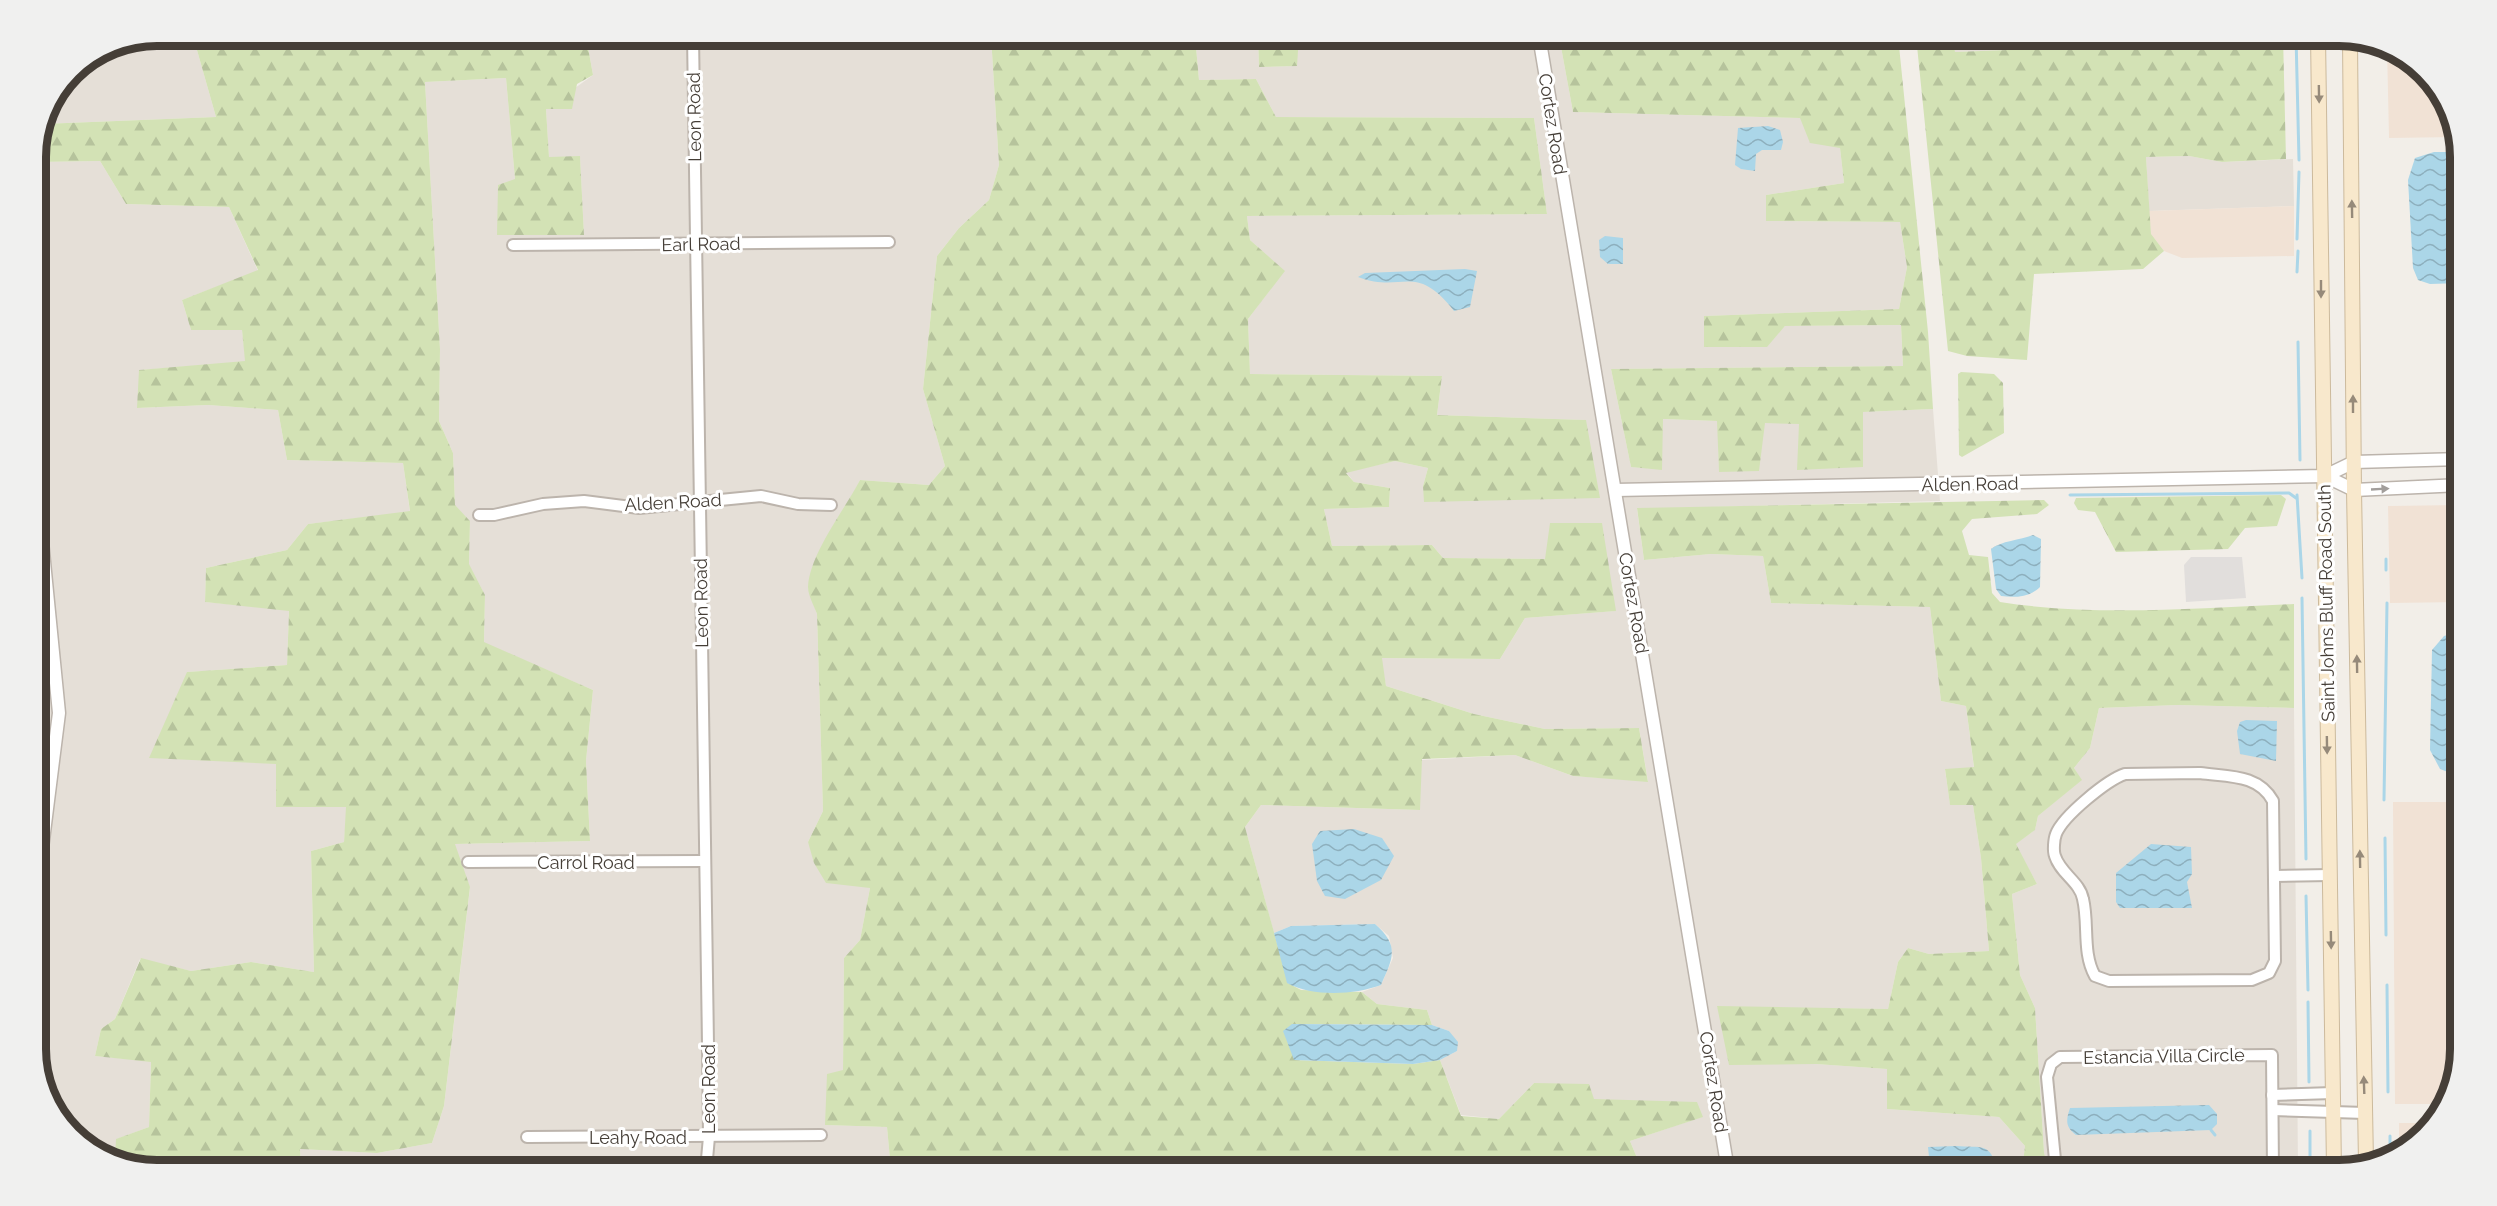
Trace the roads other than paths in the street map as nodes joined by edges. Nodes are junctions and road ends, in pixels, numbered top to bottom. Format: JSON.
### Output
{"nodes":[{"id":1,"x":1541,"y":46,"type":"edge"},
{"id":2,"x":2318,"y":46,"type":"edge"},
{"id":3,"x":693,"y":47,"type":"edge"},
{"id":4,"x":2350,"y":47,"type":"edge"},
{"id":5,"x":889,"y":242,"type":"dead end"},
{"id":6,"x":513,"y":244,"type":"dead end"},
{"id":7,"x":695,"y":244,"type":"junction"},
{"id":8,"x":2450,"y":459,"type":"edge"},
{"id":9,"x":2354,"y":462,"type":"junction"},
{"id":10,"x":2325,"y":476,"type":"junction"},
{"id":11,"x":2450,"y":486,"type":"edge"},
{"id":12,"x":1615,"y":490,"type":"junction"},
{"id":13,"x":2354,"y":490,"type":"junction"},
{"id":14,"x":699,"y":502,"type":"junction"},
{"id":15,"x":831,"y":505,"type":"dead end"},
{"id":16,"x":479,"y":515,"type":"dead end"},
{"id":17,"x":47,"y":592,"type":"edge"},
{"id":18,"x":47,"y":808,"type":"edge"},
{"id":19,"x":704,"y":861,"type":"junction"},
{"id":20,"x":468,"y":862,"type":"dead end"},
{"id":21,"x":2330,"y":875,"type":"junction"},
{"id":22,"x":2274,"y":876,"type":"junction"},
{"id":23,"x":2333,"y":1093,"type":"junction"},
{"id":24,"x":2272,"y":1095,"type":"junction"},
{"id":25,"x":2272,"y":1110,"type":"junction"},
{"id":26,"x":2333,"y":1112,"type":"junction"},
{"id":27,"x":2365,"y":1113,"type":"junction"},
{"id":28,"x":820,"y":1135,"type":"dead end"},
{"id":29,"x":527,"y":1137,"type":"dead end"},
{"id":30,"x":709,"y":1137,"type":"junction"},
{"id":31,"x":2366,"y":1156,"type":"edge"},
{"id":32,"x":707,"y":1160,"type":"edge"},
{"id":33,"x":1726,"y":1160,"type":"edge"},
{"id":34,"x":2055,"y":1160,"type":"edge"},
{"id":35,"x":2273,"y":1160,"type":"edge"},
{"id":36,"x":2334,"y":1160,"type":"edge"}],
"edges":[{"from":1,"to":12,"type":"street","name":"Cortez Road"},
{"from":2,"to":10,"type":"main road","name":"Saint Johns Bluff Road South","one_way":true},
{"from":3,"to":7,"type":"street","name":"Leon Road"},
{"from":9,"to":4,"type":"main road","name":"Saint Johns Bluff Road South","one_way":true},
{"from":5,"to":7,"type":"street","name":"Earl Road"},
{"from":6,"to":7,"type":"street","name":"Earl Road"},
{"from":7,"to":14,"type":"street","name":"Leon Road"},
{"from":8,"to":9,"type":"street","name":"Alden Road"},
{"from":9,"to":10,"type":"street","name":"Alden Road"},
{"from":9,"to":13,"type":"main road","name":"Saint Johns Bluff Road South"},
{"from":10,"to":12,"type":"street","name":"Alden Road"},
{"from":10,"to":13,"type":"street","name":"Alden Road"},
{"from":10,"to":21,"type":"main road","name":"Saint Johns Bluff Road South","one_way":true},
{"from":13,"to":11,"type":"street","name":"Alden Road","one_way":true},
{"from":12,"to":33,"type":"street","name":"Cortez Road"},
{"from":27,"to":13,"type":"main road","name":"Saint Johns Bluff Road South","one_way":true},
{"from":14,"to":15,"type":"street","name":"Alden Road"},
{"from":14,"to":16,"type":"street","name":"Alden Road"},
{"from":14,"to":19,"type":"street","name":"Leon Road"},
{"from":17,"to":18,"type":"street"},
{"from":19,"to":20,"type":"street","name":"Carrol Road"},
{"from":19,"to":30,"type":"street","name":"Leon Road"},
{"from":21,"to":22,"type":"street"},
{"from":21,"to":23,"type":"main road","name":"Saint Johns Bluff Road South","one_way":true},
{"from":22,"to":22,"type":"street"},
{"from":23,"to":24,"type":"street"},
{"from":23,"to":26,"type":"main road","name":"Saint Johns Bluff Road South"},
{"from":24,"to":25,"type":"street","name":"Estancia Villa Circle"},
{"from":24,"to":34,"type":"street","name":"Estancia Villa Circle"},
{"from":25,"to":26,"type":"street"},
{"from":25,"to":35,"type":"street","name":"Estancia Villa Circle"},
{"from":26,"to":27,"type":"street"},
{"from":26,"to":36,"type":"main road","name":"Saint Johns Bluff Road South"},
{"from":27,"to":31,"type":"main road","name":"Saint Johns Bluff Road South"},
{"from":28,"to":30,"type":"street","name":"Leahy Road"},
{"from":29,"to":30,"type":"street","name":"Leahy Road"},
{"from":30,"to":32,"type":"street","name":"Leon Road"}]}
